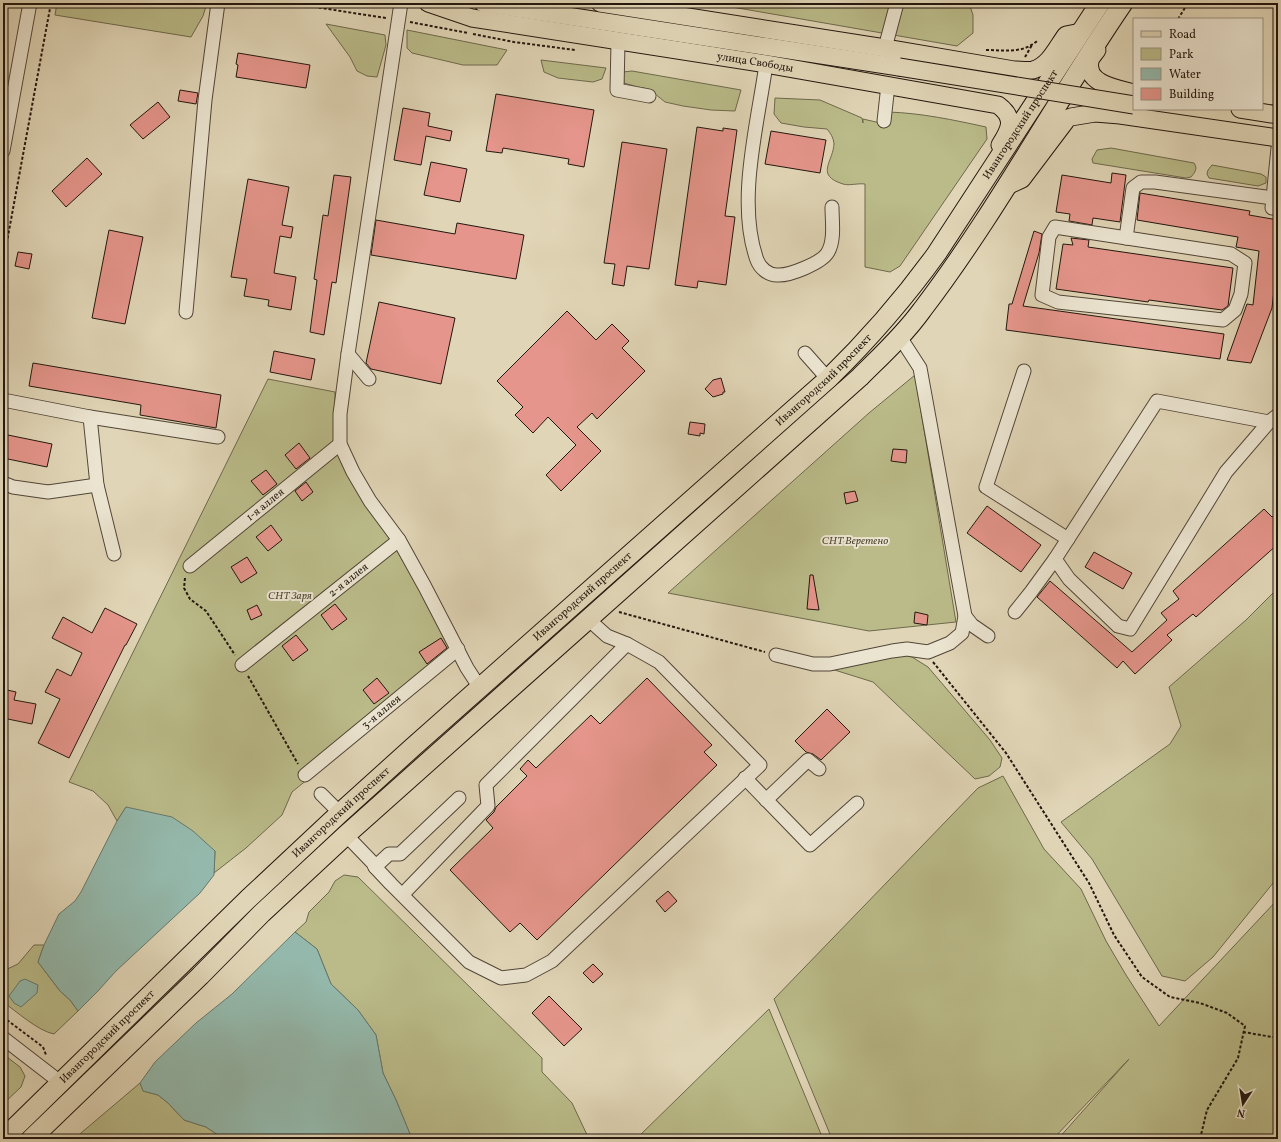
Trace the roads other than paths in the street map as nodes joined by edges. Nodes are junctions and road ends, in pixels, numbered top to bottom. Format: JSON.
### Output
{"nodes":[{"id":1,"x":30,"y":3,"type":"edge"},
{"id":2,"x":218,"y":3,"type":"edge"},
{"id":3,"x":400,"y":3,"type":"edge"},
{"id":4,"x":428,"y":3,"type":"edge"},
{"id":5,"x":483,"y":3,"type":"edge"},
{"id":6,"x":600,"y":3,"type":"edge"},
{"id":7,"x":897,"y":3,"type":"edge"},
{"id":8,"x":622,"y":5,"type":"edge"},
{"id":9,"x":1113,"y":6,"type":"edge"},
{"id":10,"x":1081,"y":32,"type":"junction"},
{"id":11,"x":618,"y":42,"type":"junction"},
{"id":12,"x":885,"y":48,"type":"junction"},
{"id":13,"x":766,"y":64,"type":"junction"},
{"id":14,"x":888,"y":85,"type":"junction"},
{"id":15,"x":1133,"y":93,"type":"edge"},
{"id":16,"x":649,"y":96,"type":"dead end"},
{"id":17,"x":1133,"y":105,"type":"edge"},
{"id":18,"x":1164,"y":110,"type":"edge"},
{"id":19,"x":1246,"y":110,"type":"edge"},
{"id":20,"x":1278,"y":115,"type":"edge"},
{"id":21,"x":884,"y":121,"type":"dead end"},
{"id":22,"x":1278,"y":127,"type":"edge"},
{"id":23,"x":1278,"y":138,"type":"edge"},
{"id":24,"x":1278,"y":148,"type":"edge"},
{"id":25,"x":3,"y":151,"type":"edge"},
{"id":26,"x":985,"y":181,"type":"junction"},
{"id":27,"x":1006,"y":186,"type":"junction"},
{"id":28,"x":832,"y":207,"type":"dead end"},
{"id":29,"x":1126,"y":238,"type":"junction"},
{"id":30,"x":186,"y":312,"type":"dead end"},
{"id":31,"x":900,"y":337,"type":"junction"},
{"id":32,"x":348,"y":354,"type":"junction"},
{"id":33,"x":805,"y":354,"type":"dead end"},
{"id":34,"x":1024,"y":371,"type":"dead end"},
{"id":35,"x":369,"y":379,"type":"dead end"},
{"id":36,"x":828,"y":379,"type":"junction"},
{"id":37,"x":3,"y":400,"type":"edge"},
{"id":38,"x":90,"y":417,"type":"junction"},
{"id":39,"x":1274,"y":418,"type":"edge"},
{"id":40,"x":218,"y":437,"type":"dead end"},
{"id":41,"x":340,"y":444,"type":"junction"},
{"id":42,"x":3,"y":483,"type":"edge"},
{"id":43,"x":97,"y":485,"type":"junction"},
{"id":44,"x":1068,"y":539,"type":"junction"},
{"id":45,"x":399,"y":540,"type":"junction"},
{"id":46,"x":114,"y":554,"type":"dead end"},
{"id":47,"x":1055,"y":559,"type":"junction"},
{"id":48,"x":190,"y":566,"type":"dead end"},
{"id":49,"x":1015,"y":612,"type":"dead end"},
{"id":50,"x":965,"y":616,"type":"junction"},
{"id":51,"x":588,"y":619,"type":"junction"},
{"id":52,"x":988,"y":636,"type":"dead end"},
{"id":53,"x":627,"y":644,"type":"junction"},
{"id":54,"x":458,"y":649,"type":"junction"},
{"id":55,"x":776,"y":655,"type":"road end"},
{"id":56,"x":242,"y":665,"type":"dead end"},
{"id":57,"x":480,"y":688,"type":"junction"},
{"id":58,"x":819,"y":769,"type":"dead end"},
{"id":59,"x":305,"y":775,"type":"dead end"},
{"id":60,"x":745,"y":778,"type":"junction"},
{"id":61,"x":321,"y":794,"type":"dead end"},
{"id":62,"x":459,"y":798,"type":"dead end"},
{"id":63,"x":766,"y":800,"type":"junction"},
{"id":64,"x":857,"y":803,"type":"dead end"},
{"id":65,"x":340,"y":814,"type":"junction"},
{"id":66,"x":346,"y":835,"type":"junction"},
{"id":67,"x":375,"y":867,"type":"junction"},
{"id":68,"x":403,"y":894,"type":"junction"},
{"id":69,"x":3,"y":1038,"type":"edge"},
{"id":70,"x":60,"y":1082,"type":"junction"},
{"id":71,"x":3,"y":1139,"type":"edge"},
{"id":72,"x":31,"y":1139,"type":"edge"}],
"edges":[{"from":1,"to":25,"type":"street"},
{"from":2,"to":30,"type":"street"},
{"from":3,"to":32,"type":"street"},
{"from":4,"to":11,"type":"main road","name":"улица Свободы"},
{"from":5,"to":17,"type":"main road","name":"улица Свободы","bridge":true},
{"from":6,"to":8,"type":"main road"},
{"from":7,"to":12,"type":"street"},
{"from":8,"to":12,"type":"main road"},
{"from":9,"to":10,"type":"highway","name":"Ивангородский проспект"},
{"from":9,"to":15,"type":"main road"},
{"from":9,"to":27,"type":"highway","name":"Ивангородский проспект"},
{"from":10,"to":12,"type":"main road"},
{"from":10,"to":26,"type":"highway","name":"Ивангородский проспект"},
{"from":11,"to":13,"type":"main road","name":"улица Свободы"},
{"from":11,"to":16,"type":"street"},
{"from":13,"to":14,"type":"main road","name":"улица Свободы"},
{"from":13,"to":28,"type":"street"},
{"from":14,"to":21,"type":"street"},
{"from":14,"to":26,"type":"main road","name":"улица Свободы"},
{"from":18,"to":22,"type":"main road"},
{"from":19,"to":20,"type":"main road"},
{"from":23,"to":27,"type":"main road"},
{"from":24,"to":29,"type":"street"},
{"from":26,"to":36,"type":"highway","name":"Ивангородский проспект"},
{"from":27,"to":31,"type":"highway","name":"Ивангородский проспект"},
{"from":29,"to":29,"type":"street"},
{"from":31,"to":50,"type":"street"},
{"from":31,"to":51,"type":"highway","name":"Ивангородский проспект"},
{"from":32,"to":35,"type":"street"},
{"from":32,"to":41,"type":"street"},
{"from":33,"to":36,"type":"street"},
{"from":34,"to":44,"type":"street"},
{"from":36,"to":57,"type":"highway","name":"Ивангородский проспект"},
{"from":37,"to":38,"type":"street"},
{"from":38,"to":40,"type":"street"},
{"from":38,"to":43,"type":"street"},
{"from":39,"to":44,"type":"street"},
{"from":39,"to":47,"type":"street"},
{"from":41,"to":45,"type":"street"},
{"from":41,"to":48,"type":"street","name":"1-я аллея"},
{"from":42,"to":43,"type":"street"},
{"from":43,"to":46,"type":"street"},
{"from":44,"to":47,"type":"street"},
{"from":45,"to":54,"type":"street"},
{"from":45,"to":56,"type":"street","name":"2-я аллея"},
{"from":47,"to":49,"type":"street"},
{"from":50,"to":52,"type":"street"},
{"from":50,"to":55,"type":"street"},
{"from":51,"to":53,"type":"street"},
{"from":51,"to":66,"type":"highway","name":"Ивангородский проспект"},
{"from":53,"to":60,"type":"street"},
{"from":53,"to":68,"type":"street"},
{"from":54,"to":57,"type":"street"},
{"from":54,"to":59,"type":"street","name":"3-я аллея"},
{"from":57,"to":65,"type":"highway","name":"Ивангородский проспект"},
{"from":58,"to":63,"type":"street"},
{"from":60,"to":63,"type":"street"},
{"from":60,"to":68,"type":"street"},
{"from":61,"to":65,"type":"street"},
{"from":62,"to":67,"type":"street"},
{"from":63,"to":64,"type":"street"},
{"from":65,"to":70,"type":"highway","name":"Ивангородский проспект"},
{"from":66,"to":67,"type":"street"},
{"from":66,"to":72,"type":"highway","name":"Ивангородский проспект"},
{"from":67,"to":68,"type":"street"},
{"from":69,"to":70,"type":"street"},
{"from":70,"to":71,"type":"highway","name":"Ивангородский проспект"}]}
